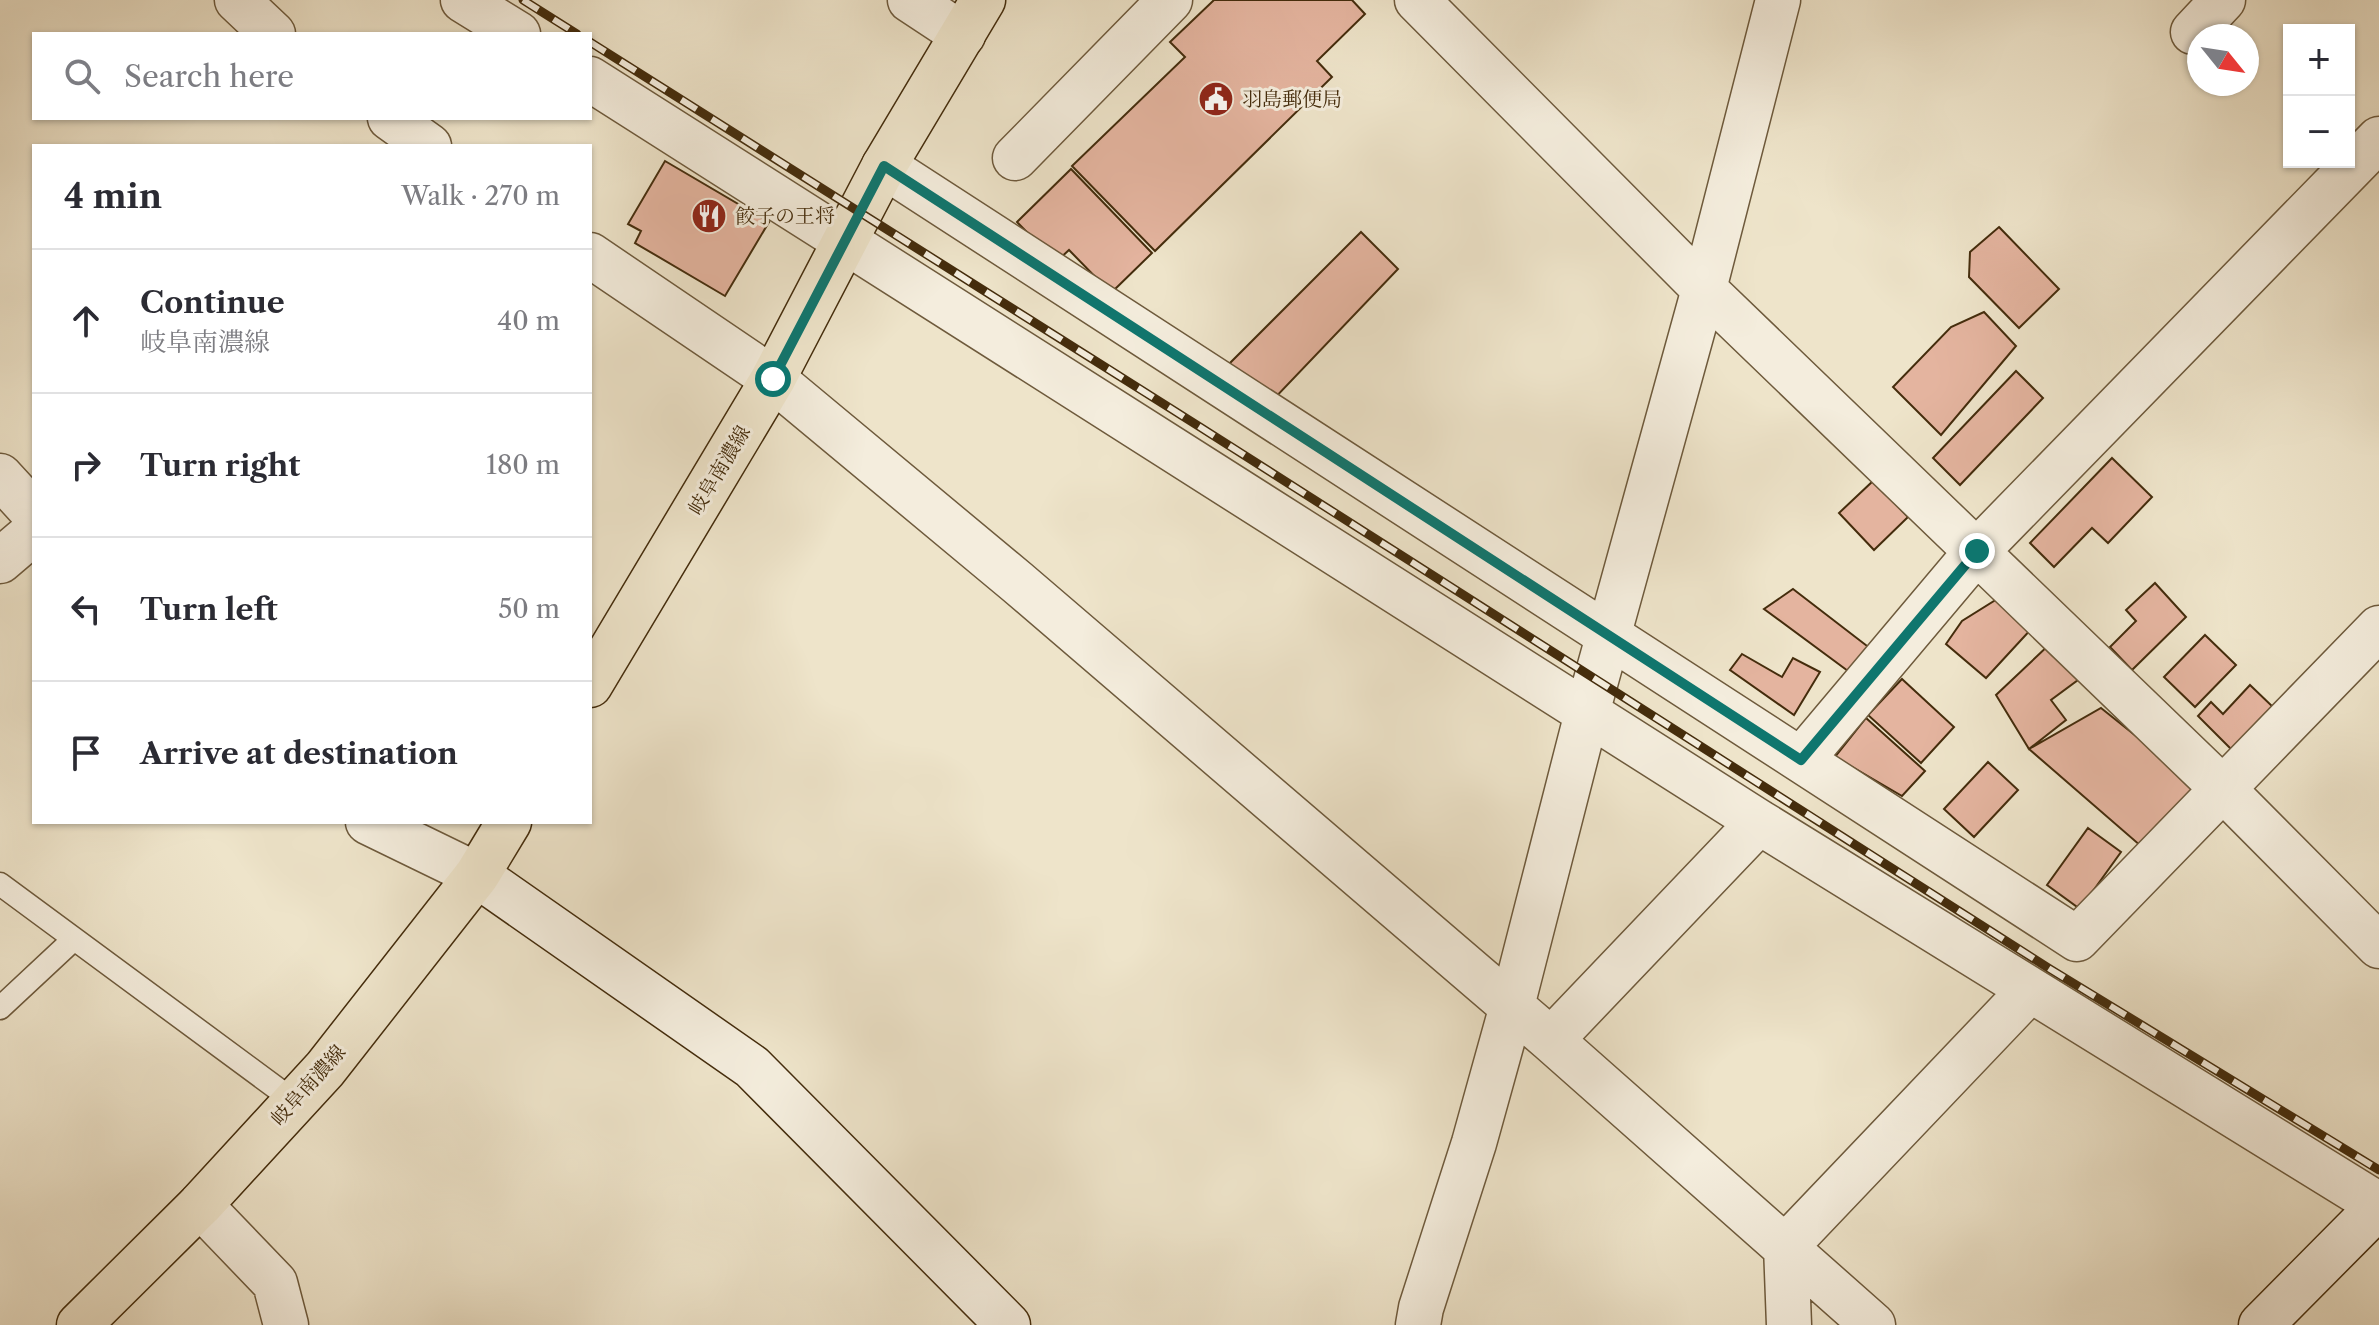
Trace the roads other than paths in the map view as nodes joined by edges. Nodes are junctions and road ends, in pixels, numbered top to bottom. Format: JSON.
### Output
{"nodes":[{"id":1,"x":237,"y":0,"type":"edge"},
{"id":2,"x":910,"y":0,"type":"edge"},
{"id":3,"x":1170,"y":0,"type":"edge"},
{"id":4,"x":1417,"y":0,"type":"edge"},
{"id":5,"x":1778,"y":0,"type":"edge"},
{"id":6,"x":2223,"y":0,"type":"edge"},
{"id":7,"x":973,"y":18,"type":"edge"},
{"id":8,"x":2200,"y":24,"type":"edge"},
{"id":9,"x":271,"y":32,"type":"edge"},
{"id":10,"x":592,"y":80,"type":"edge"},
{"id":11,"x":393,"y":120,"type":"edge"},
{"id":12,"x":444,"y":120,"type":"edge"},
{"id":13,"x":2379,"y":139,"type":"edge"},
{"id":14,"x":427,"y":144,"type":"edge"},
{"id":15,"x":431,"y":144,"type":"edge"},
{"id":16,"x":1015,"y":158,"type":"dead end"},
{"id":17,"x":884,"y":166,"type":"junction"},
{"id":18,"x":845,"y":240,"type":"junction"},
{"id":19,"x":592,"y":256,"type":"edge"},
{"id":20,"x":1704,"y":289,"type":"junction"},
{"id":21,"x":773,"y":379,"type":"junction"},
{"id":22,"x":0,"y":476,"type":"edge"},
{"id":23,"x":32,"y":511,"type":"edge"},
{"id":24,"x":32,"y":534,"type":"edge"},
{"id":25,"x":1977,"y":551,"type":"junction"},
{"id":26,"x":0,"y":561,"type":"edge"},
{"id":27,"x":2379,"y":628,"type":"edge"},
{"id":28,"x":1609,"y":635,"type":"junction"},
{"id":29,"x":592,"y":682,"type":"edge"},
{"id":30,"x":1587,"y":713,"type":"junction"},
{"id":31,"x":1801,"y":760,"type":"junction"},
{"id":32,"x":2224,"y":790,"type":"junction"},
{"id":33,"x":1759,"y":822,"type":"junction"},
{"id":34,"x":372,"y":824,"type":"edge"},
{"id":35,"x":508,"y":824,"type":"edge"},
{"id":36,"x":477,"y":875,"type":"junction"},
{"id":37,"x":0,"y":884,"type":"edge"},
{"id":38,"x":74,"y":939,"type":"junction"},
{"id":39,"x":2379,"y":946,"type":"edge"},
{"id":40,"x":2030,"y":990,"type":"junction"},
{"id":41,"x":1512,"y":1006,"type":"junction"},
{"id":42,"x":0,"y":1008,"type":"edge"},
{"id":43,"x":1551,"y":1040,"type":"junction"},
{"id":44,"x":294,"y":1101,"type":"junction"},
{"id":45,"x":200,"y":1205,"type":"junction"},
{"id":46,"x":2379,"y":1205,"type":"edge"},
{"id":47,"x":1786,"y":1246,"type":"junction"},
{"id":48,"x":79,"y":1325,"type":"edge"},
{"id":49,"x":286,"y":1325,"type":"edge"},
{"id":50,"x":1008,"y":1325,"type":"edge"},
{"id":51,"x":1418,"y":1325,"type":"edge"},
{"id":52,"x":1789,"y":1325,"type":"edge"},
{"id":53,"x":1873,"y":1325,"type":"edge"},
{"id":54,"x":2261,"y":1325,"type":"edge"}],
"edges":[{"from":1,"to":9,"type":"street"},
{"from":2,"to":7,"type":"street"},
{"from":3,"to":16,"type":"street"},
{"from":4,"to":20,"type":"street"},
{"from":5,"to":20,"type":"street"},
{"from":6,"to":8,"type":"street"},
{"from":7,"to":17,"type":"main road","name":"岐阜南濃線"},
{"from":10,"to":18,"type":"street"},
{"from":11,"to":14,"type":"street"},
{"from":12,"to":15,"type":"street"},
{"from":13,"to":25,"type":"street"},
{"from":17,"to":18,"type":"main road","name":"岐阜南濃線"},
{"from":17,"to":28,"type":"street"},
{"from":18,"to":21,"type":"main road","name":"岐阜南濃線"},
{"from":18,"to":30,"type":"street"},
{"from":19,"to":21,"type":"street"},
{"from":20,"to":25,"type":"street"},
{"from":20,"to":28,"type":"street"},
{"from":21,"to":29,"type":"main road","name":"岐阜南濃線"},
{"from":21,"to":41,"type":"street"},
{"from":22,"to":23,"type":"street"},
{"from":24,"to":26,"type":"street"},
{"from":25,"to":31,"type":"street"},
{"from":25,"to":32,"type":"street"},
{"from":27,"to":32,"type":"street"},
{"from":28,"to":30,"type":"street"},
{"from":28,"to":31,"type":"street"},
{"from":30,"to":33,"type":"street"},
{"from":30,"to":41,"type":"street"},
{"from":31,"to":32,"type":"street"},
{"from":32,"to":39,"type":"street"},
{"from":33,"to":40,"type":"street"},
{"from":33,"to":43,"type":"street"},
{"from":34,"to":36,"type":"street"},
{"from":35,"to":36,"type":"main road","name":"岐阜南濃線"},
{"from":36,"to":44,"type":"main road","name":"岐阜南濃線"},
{"from":36,"to":50,"type":"street"},
{"from":37,"to":38,"type":"lane"},
{"from":38,"to":42,"type":"lane"},
{"from":38,"to":44,"type":"lane"},
{"from":40,"to":46,"type":"street"},
{"from":40,"to":47,"type":"street"},
{"from":41,"to":43,"type":"street"},
{"from":41,"to":51,"type":"street"},
{"from":43,"to":47,"type":"street"},
{"from":44,"to":45,"type":"main road","name":"岐阜南濃線"},
{"from":45,"to":48,"type":"main road","name":"岐阜南濃線"},
{"from":45,"to":49,"type":"street"},
{"from":46,"to":54,"type":"street"},
{"from":47,"to":52,"type":"street"},
{"from":47,"to":53,"type":"street"}]}
